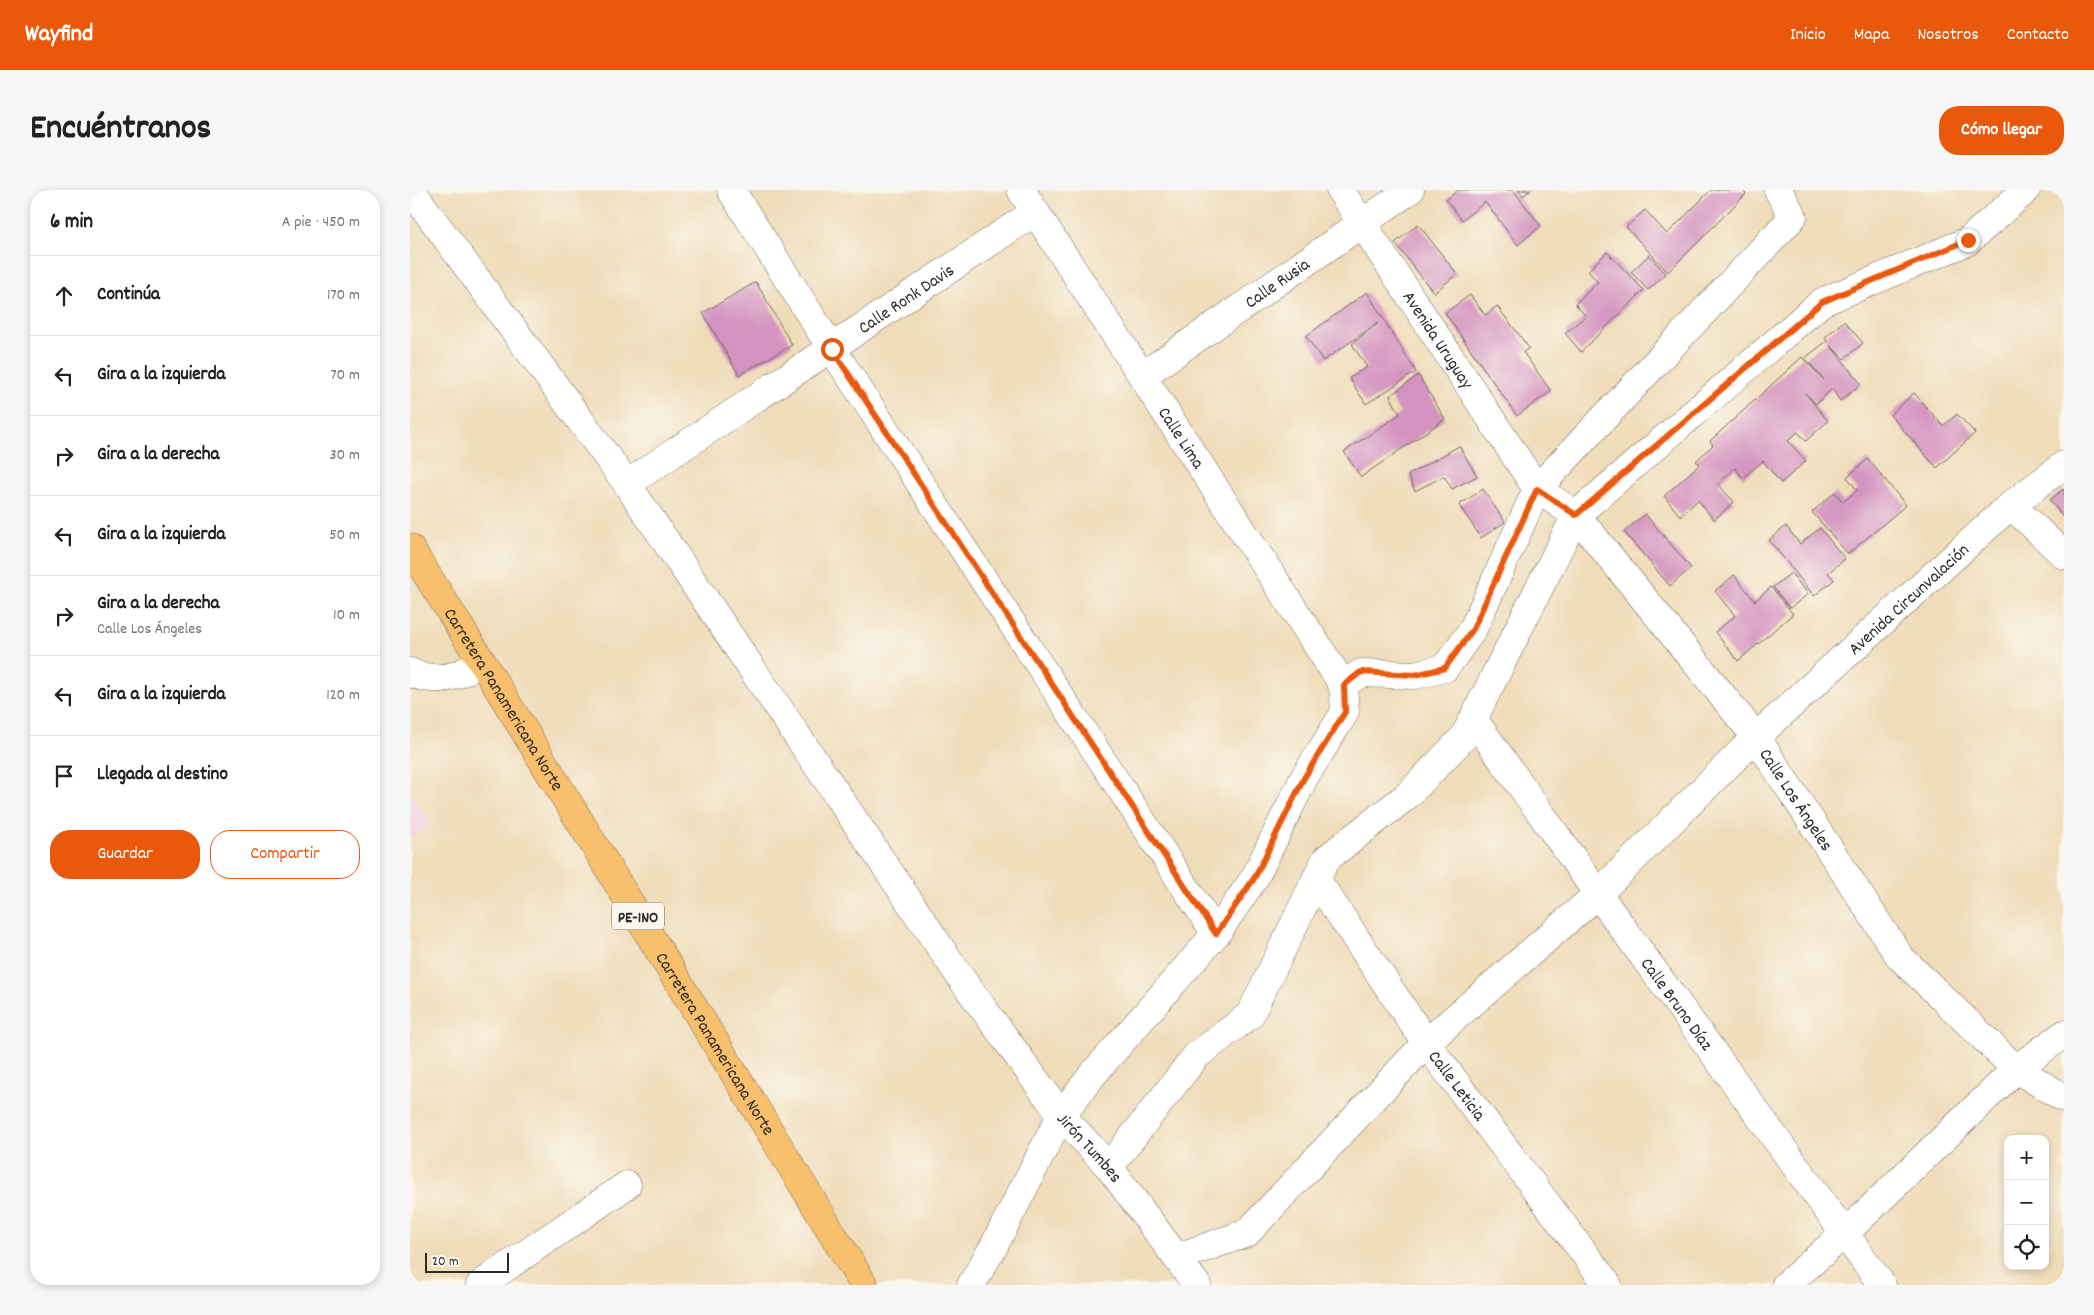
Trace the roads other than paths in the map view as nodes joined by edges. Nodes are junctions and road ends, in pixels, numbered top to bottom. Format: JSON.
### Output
{"nodes":[{"id":1,"x":411,"y":190,"type":"edge"},
{"id":2,"x":731,"y":190,"type":"edge"},
{"id":3,"x":1340,"y":190,"type":"edge"},
{"id":4,"x":1410,"y":190,"type":"edge"},
{"id":5,"x":1778,"y":190,"type":"edge"},
{"id":6,"x":2026,"y":190,"type":"edge"},
{"id":7,"x":1028,"y":201,"type":"edge"},
{"id":8,"x":1361,"y":223,"type":"junction"},
{"id":9,"x":832,"y":349,"type":"junction"},
{"id":10,"x":1142,"y":376,"type":"junction"},
{"id":11,"x":2064,"y":465,"type":"edge"},
{"id":12,"x":627,"y":484,"type":"junction"},
{"id":13,"x":1537,"y":489,"type":"junction"},
{"id":14,"x":2011,"y":505,"type":"junction"},
{"id":15,"x":1576,"y":515,"type":"junction"},
{"id":16,"x":410,"y":548,"type":"edge"},
{"id":17,"x":2064,"y":555,"type":"edge"},
{"id":18,"x":482,"y":662,"type":"junction"},
{"id":19,"x":410,"y":672,"type":"edge"},
{"id":20,"x":1344,"y":685,"type":"junction"},
{"id":21,"x":1474,"y":720,"type":"junction"},
{"id":22,"x":1756,"y":737,"type":"junction"},
{"id":23,"x":1316,"y":879,"type":"junction"},
{"id":24,"x":1598,"y":894,"type":"junction"},
{"id":25,"x":1216,"y":934,"type":"junction"},
{"id":26,"x":2064,"y":1034,"type":"edge"},
{"id":27,"x":1426,"y":1044,"type":"junction"},
{"id":28,"x":2016,"y":1069,"type":"junction"},
{"id":29,"x":2064,"y":1098,"type":"edge"},
{"id":30,"x":1061,"y":1115,"type":"junction"},
{"id":31,"x":1109,"y":1167,"type":"junction"},
{"id":32,"x":627,"y":1185,"type":"dead end"},
{"id":33,"x":1844,"y":1234,"type":"junction"},
{"id":34,"x":1178,"y":1257,"type":"junction"},
{"id":35,"x":480,"y":1285,"type":"edge"},
{"id":36,"x":864,"y":1285,"type":"edge"},
{"id":37,"x":971,"y":1285,"type":"edge"},
{"id":38,"x":1198,"y":1285,"type":"edge"},
{"id":39,"x":1608,"y":1285,"type":"edge"},
{"id":40,"x":1786,"y":1285,"type":"edge"},
{"id":41,"x":1882,"y":1285,"type":"edge"}],
"edges":[{"from":1,"to":12,"type":"street"},
{"from":2,"to":9,"type":"street"},
{"from":3,"to":8,"type":"street","name":"Avenida Uruguay"},
{"from":4,"to":8,"type":"street","name":"Calle Rusia"},
{"from":5,"to":13,"type":"street"},
{"from":6,"to":15,"type":"street"},
{"from":7,"to":9,"type":"street","name":"Calle Ronk Davis"},
{"from":7,"to":10,"type":"street","name":"Calle Lima"},
{"from":8,"to":10,"type":"street","name":"Calle Rusia"},
{"from":8,"to":13,"type":"street","name":"Avenida Uruguay"},
{"from":9,"to":12,"type":"street","name":"Calle Ronk Davis"},
{"from":9,"to":25,"type":"street"},
{"from":10,"to":20,"type":"street","name":"Calle Lima"},
{"from":11,"to":14,"type":"street","name":"Avenida Circunvalación"},
{"from":12,"to":30,"type":"street"},
{"from":13,"to":15,"type":"street","name":"Calle Los Ángeles"},
{"from":13,"to":20,"type":"street"},
{"from":14,"to":17,"type":"street"},
{"from":14,"to":22,"type":"street","name":"Avenida Circunvalación"},
{"from":15,"to":21,"type":"street"},
{"from":15,"to":22,"type":"street","name":"Calle Los Ángeles"},
{"from":16,"to":18,"type":"main road","name":"Carretera Panamericana Norte","number":"PE-1NO"},
{"from":18,"to":19,"type":"street"},
{"from":18,"to":36,"type":"main road","name":"Carretera Panamericana Norte","number":"PE-1NO"},
{"from":20,"to":25,"type":"street"},
{"from":21,"to":23,"type":"street"},
{"from":21,"to":24,"type":"street","name":"Calle Bruno Díaz"},
{"from":22,"to":24,"type":"street","name":"Avenida Circunvalación"},
{"from":22,"to":28,"type":"street","name":"Calle Los Ángeles"},
{"from":23,"to":27,"type":"street","name":"Calle Leticia"},
{"from":23,"to":31,"type":"street"},
{"from":24,"to":27,"type":"street","name":"Avenida Circunvalación"},
{"from":24,"to":33,"type":"street","name":"Calle Bruno Díaz"},
{"from":25,"to":30,"type":"street"},
{"from":26,"to":28,"type":"street"},
{"from":27,"to":34,"type":"street","name":"Avenida Circunvalación"},
{"from":27,"to":39,"type":"street","name":"Calle Leticia"},
{"from":28,"to":29,"type":"street","name":"Calle Los Ángeles"},
{"from":28,"to":33,"type":"street"},
{"from":30,"to":31,"type":"street","name":"Jirón Tumbes"},
{"from":30,"to":37,"type":"street","name":"Jirón Tumbes"},
{"from":31,"to":34,"type":"street","name":"Jirón Tumbes"},
{"from":32,"to":35,"type":"street"},
{"from":33,"to":40,"type":"street"},
{"from":33,"to":41,"type":"street","name":"Calle Bruno Díaz"},
{"from":34,"to":38,"type":"street","name":"Jirón Tumbes"}]}
